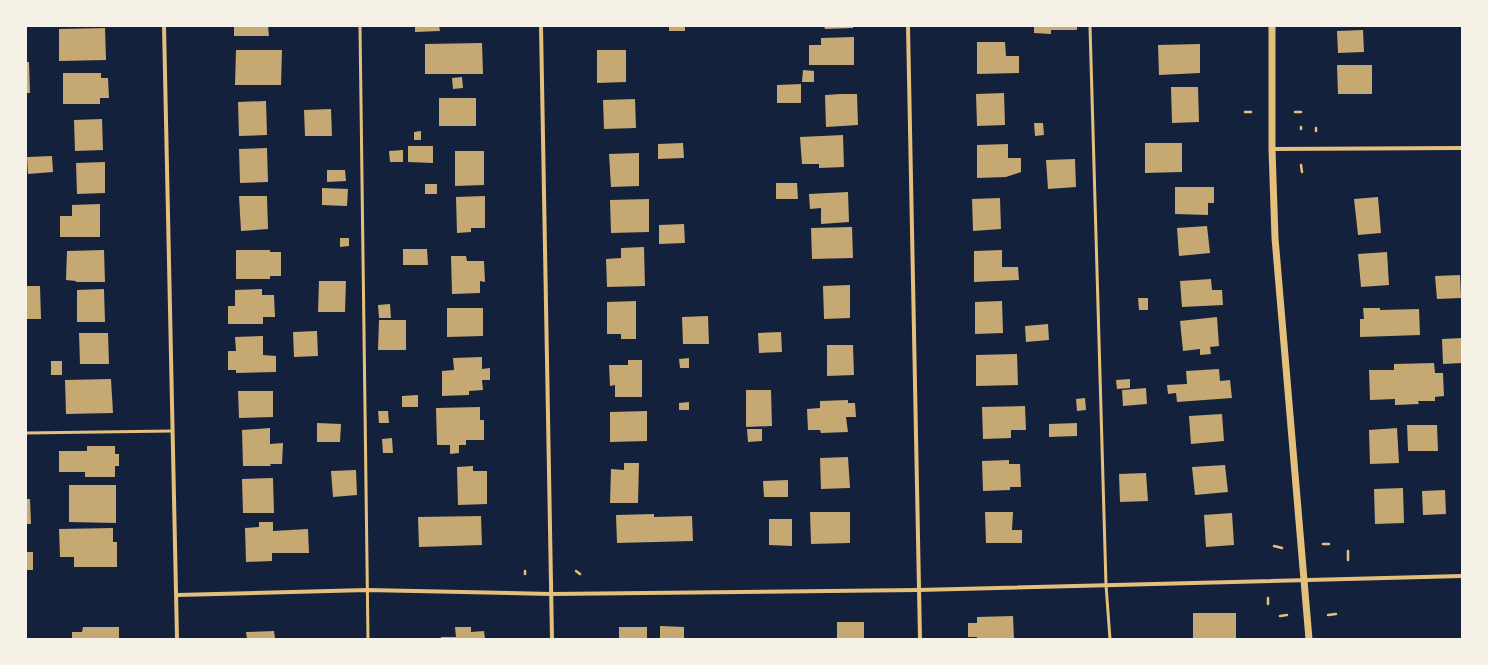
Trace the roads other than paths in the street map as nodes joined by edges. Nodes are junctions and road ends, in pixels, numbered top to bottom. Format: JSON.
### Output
{"nodes":[{"id":1,"x":164,"y":26,"type":"edge"},
{"id":2,"x":360,"y":26,"type":"edge"},
{"id":3,"x":541,"y":26,"type":"edge"},
{"id":4,"x":908,"y":26,"type":"edge"},
{"id":5,"x":1090,"y":26,"type":"edge"},
{"id":6,"x":1272,"y":26,"type":"edge"},
{"id":7,"x":1462,"y":148,"type":"edge"},
{"id":8,"x":1272,"y":150,"type":"junction"},
{"id":9,"x":172,"y":431,"type":"junction"},
{"id":10,"x":26,"y":433,"type":"edge"},
{"id":11,"x":1462,"y":576,"type":"edge"},
{"id":12,"x":1304,"y":580,"type":"junction"},
{"id":13,"x":1106,"y":585,"type":"junction"},
{"id":14,"x":367,"y":590,"type":"junction"},
{"id":15,"x":918,"y":590,"type":"junction"},
{"id":16,"x":551,"y":594,"type":"junction"},
{"id":17,"x":177,"y":595,"type":"junction"},
{"id":18,"x":177,"y":639,"type":"edge"},
{"id":19,"x":368,"y":639,"type":"edge"},
{"id":20,"x":552,"y":639,"type":"edge"},
{"id":21,"x":920,"y":639,"type":"edge"},
{"id":22,"x":1110,"y":639,"type":"edge"},
{"id":23,"x":1309,"y":639,"type":"edge"}],
"edges":[{"from":1,"to":9,"type":"street"},
{"from":2,"to":14,"type":"lane"},
{"from":3,"to":16,"type":"street"},
{"from":4,"to":15,"type":"street"},
{"from":5,"to":13,"type":"lane"},
{"from":6,"to":8,"type":"street"},
{"from":7,"to":8,"type":"street"},
{"from":8,"to":12,"type":"street"},
{"from":9,"to":10,"type":"lane"},
{"from":9,"to":17,"type":"street"},
{"from":11,"to":12,"type":"street"},
{"from":12,"to":13,"type":"street"},
{"from":12,"to":23,"type":"street"},
{"from":13,"to":15,"type":"street"},
{"from":13,"to":22,"type":"lane"},
{"from":14,"to":16,"type":"street"},
{"from":14,"to":17,"type":"street"},
{"from":14,"to":19,"type":"lane"},
{"from":15,"to":16,"type":"street"},
{"from":15,"to":21,"type":"street"},
{"from":16,"to":20,"type":"street"},
{"from":17,"to":18,"type":"street"}]}
